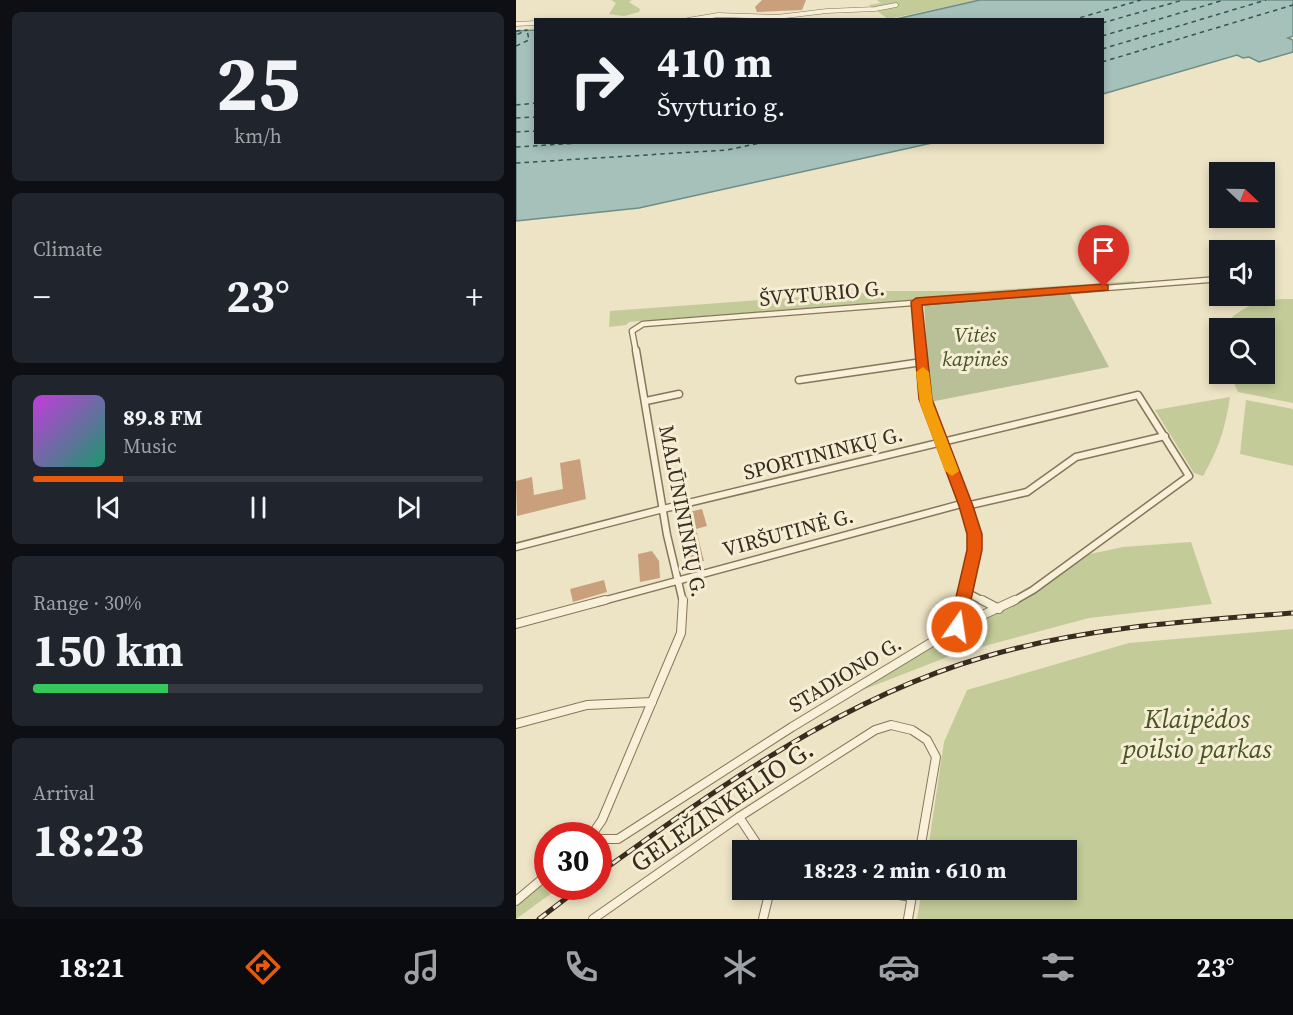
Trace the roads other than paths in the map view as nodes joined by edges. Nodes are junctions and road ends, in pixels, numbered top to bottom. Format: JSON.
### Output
{"nodes":[{"id":1,"x":896,"y":5,"type":"dead end"},
{"id":2,"x":693,"y":18,"type":"edge"},
{"id":3,"x":534,"y":23,"type":"edge"},
{"id":4,"x":516,"y":24,"type":"edge"},
{"id":5,"x":1209,"y":280,"type":"edge"},
{"id":6,"x":916,"y":302,"type":"junction"},
{"id":7,"x":643,"y":324,"type":"joint"},
{"id":8,"x":922,"y":362,"type":"junction"},
{"id":9,"x":799,"y":380,"type":"dead end"},
{"id":10,"x":679,"y":394,"type":"dead end"},
{"id":11,"x":1138,"y":395,"type":"joint"},
{"id":12,"x":646,"y":401,"type":"junction"},
{"id":13,"x":1165,"y":436,"type":"junction"},
{"id":14,"x":940,"y":442,"type":"junction"},
{"id":15,"x":966,"y":504,"type":"junction"},
{"id":16,"x":663,"y":509,"type":"junction"},
{"id":17,"x":516,"y":547,"type":"edge"},
{"id":18,"x":679,"y":579,"type":"junction"},
{"id":19,"x":966,"y":592,"type":"junction"},
{"id":20,"x":999,"y":609,"type":"junction"},
{"id":21,"x":516,"y":624,"type":"edge"},
{"id":22,"x":957,"y":627,"type":"junction"},
{"id":23,"x":652,"y":702,"type":"junction"},
{"id":24,"x":516,"y":724,"type":"edge"},
{"id":25,"x":739,"y":817,"type":"junction"},
{"id":26,"x":601,"y":822,"type":"edge"},
{"id":27,"x":612,"y":839,"type":"edge"},
{"id":28,"x":754,"y":840,"type":"edge"},
{"id":29,"x":922,"y":840,"type":"edge"},
{"id":30,"x":534,"y":886,"type":"edge"},
{"id":31,"x":768,"y":900,"type":"edge"},
{"id":32,"x":911,"y":900,"type":"edge"},
{"id":33,"x":516,"y":901,"type":"edge"},
{"id":34,"x":594,"y":919,"type":"edge"},
{"id":35,"x":763,"y":919,"type":"edge"},
{"id":36,"x":908,"y":919,"type":"edge"}],
"edges":[{"from":1,"to":2,"type":"street"},
{"from":3,"to":4,"type":"street"},
{"from":5,"to":6,"type":"street","name":"ŠVYTURIO G."},
{"from":6,"to":7,"type":"street","name":"ŠVYTURIO G."},
{"from":6,"to":8,"type":"street"},
{"from":7,"to":12,"type":"street","name":"MALŪNININKŲ G."},
{"from":8,"to":9,"type":"street"},
{"from":8,"to":14,"type":"street"},
{"from":10,"to":12,"type":"street"},
{"from":11,"to":13,"type":"street","name":"STADIONO G."},
{"from":11,"to":14,"type":"street","name":"SPORTININKŲ G."},
{"from":12,"to":16,"type":"street","name":"MALŪNININKŲ G."},
{"from":13,"to":15,"type":"street"},
{"from":13,"to":20,"type":"street","name":"STADIONO G."},
{"from":14,"to":15,"type":"street"},
{"from":14,"to":16,"type":"street","name":"SPORTININKŲ G."},
{"from":15,"to":18,"type":"street","name":"VIRŠUTINĖ G."},
{"from":15,"to":19,"type":"street"},
{"from":16,"to":17,"type":"street","name":"SPORTININKŲ G."},
{"from":16,"to":18,"type":"street","name":"MALŪNININKŲ G."},
{"from":18,"to":21,"type":"street","name":"VIRŠUTINĖ G."},
{"from":18,"to":23,"type":"street","name":"MALŪNININKŲ G."},
{"from":19,"to":20,"type":"street"},
{"from":19,"to":22,"type":"street"},
{"from":20,"to":22,"type":"street","name":"STADIONO G."},
{"from":22,"to":27,"type":"street","name":"STADIONO G."},
{"from":23,"to":24,"type":"street"},
{"from":23,"to":26,"type":"street","name":"MALŪNININKŲ G."},
{"from":25,"to":28,"type":"street"},
{"from":25,"to":29,"type":"street","name":"GELEŽINKELIO G."},
{"from":25,"to":34,"type":"street","name":"GELEŽINKELIO G."},
{"from":30,"to":33,"type":"street"},
{"from":31,"to":35,"type":"street"},
{"from":32,"to":36,"type":"street"}]}
